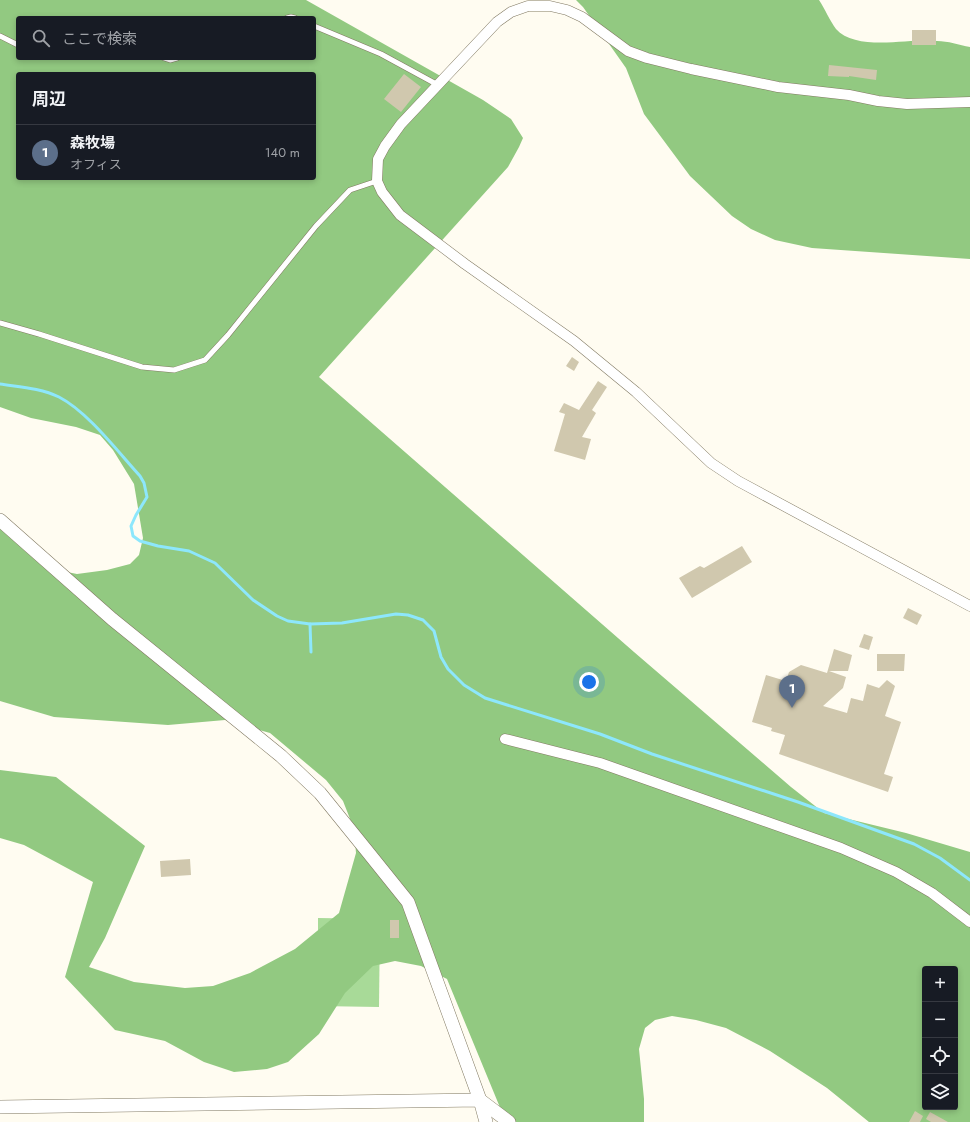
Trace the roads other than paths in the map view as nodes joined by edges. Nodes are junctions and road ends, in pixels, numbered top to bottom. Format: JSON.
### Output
{"nodes":[{"id":1,"x":316,"y":27,"type":"edge"},
{"id":2,"x":0,"y":36,"type":"edge"},
{"id":3,"x":16,"y":44,"type":"edge"},
{"id":4,"x":438,"y":85,"type":"junction"},
{"id":5,"x":970,"y":102,"type":"edge"},
{"id":6,"x":377,"y":181,"type":"junction"},
{"id":7,"x":0,"y":323,"type":"edge"},
{"id":8,"x":0,"y":520,"type":"edge"},
{"id":9,"x":970,"y":606,"type":"edge"},
{"id":10,"x":505,"y":739,"type":"dead end"},
{"id":11,"x":970,"y":922,"type":"edge"},
{"id":12,"x":480,"y":1100,"type":"junction"},
{"id":13,"x":0,"y":1107,"type":"edge"},
{"id":14,"x":486,"y":1122,"type":"edge"},
{"id":15,"x":509,"y":1122,"type":"edge"}],
"edges":[{"from":1,"to":4,"type":"lane"},
{"from":2,"to":3,"type":"lane"},
{"from":4,"to":5,"type":"street"},
{"from":4,"to":6,"type":"street"},
{"from":6,"to":7,"type":"lane"},
{"from":6,"to":9,"type":"street"},
{"from":8,"to":12,"type":"street"},
{"from":10,"to":11,"type":"street"},
{"from":12,"to":13,"type":"street"},
{"from":12,"to":14,"type":"street"},
{"from":12,"to":15,"type":"street"}]}
